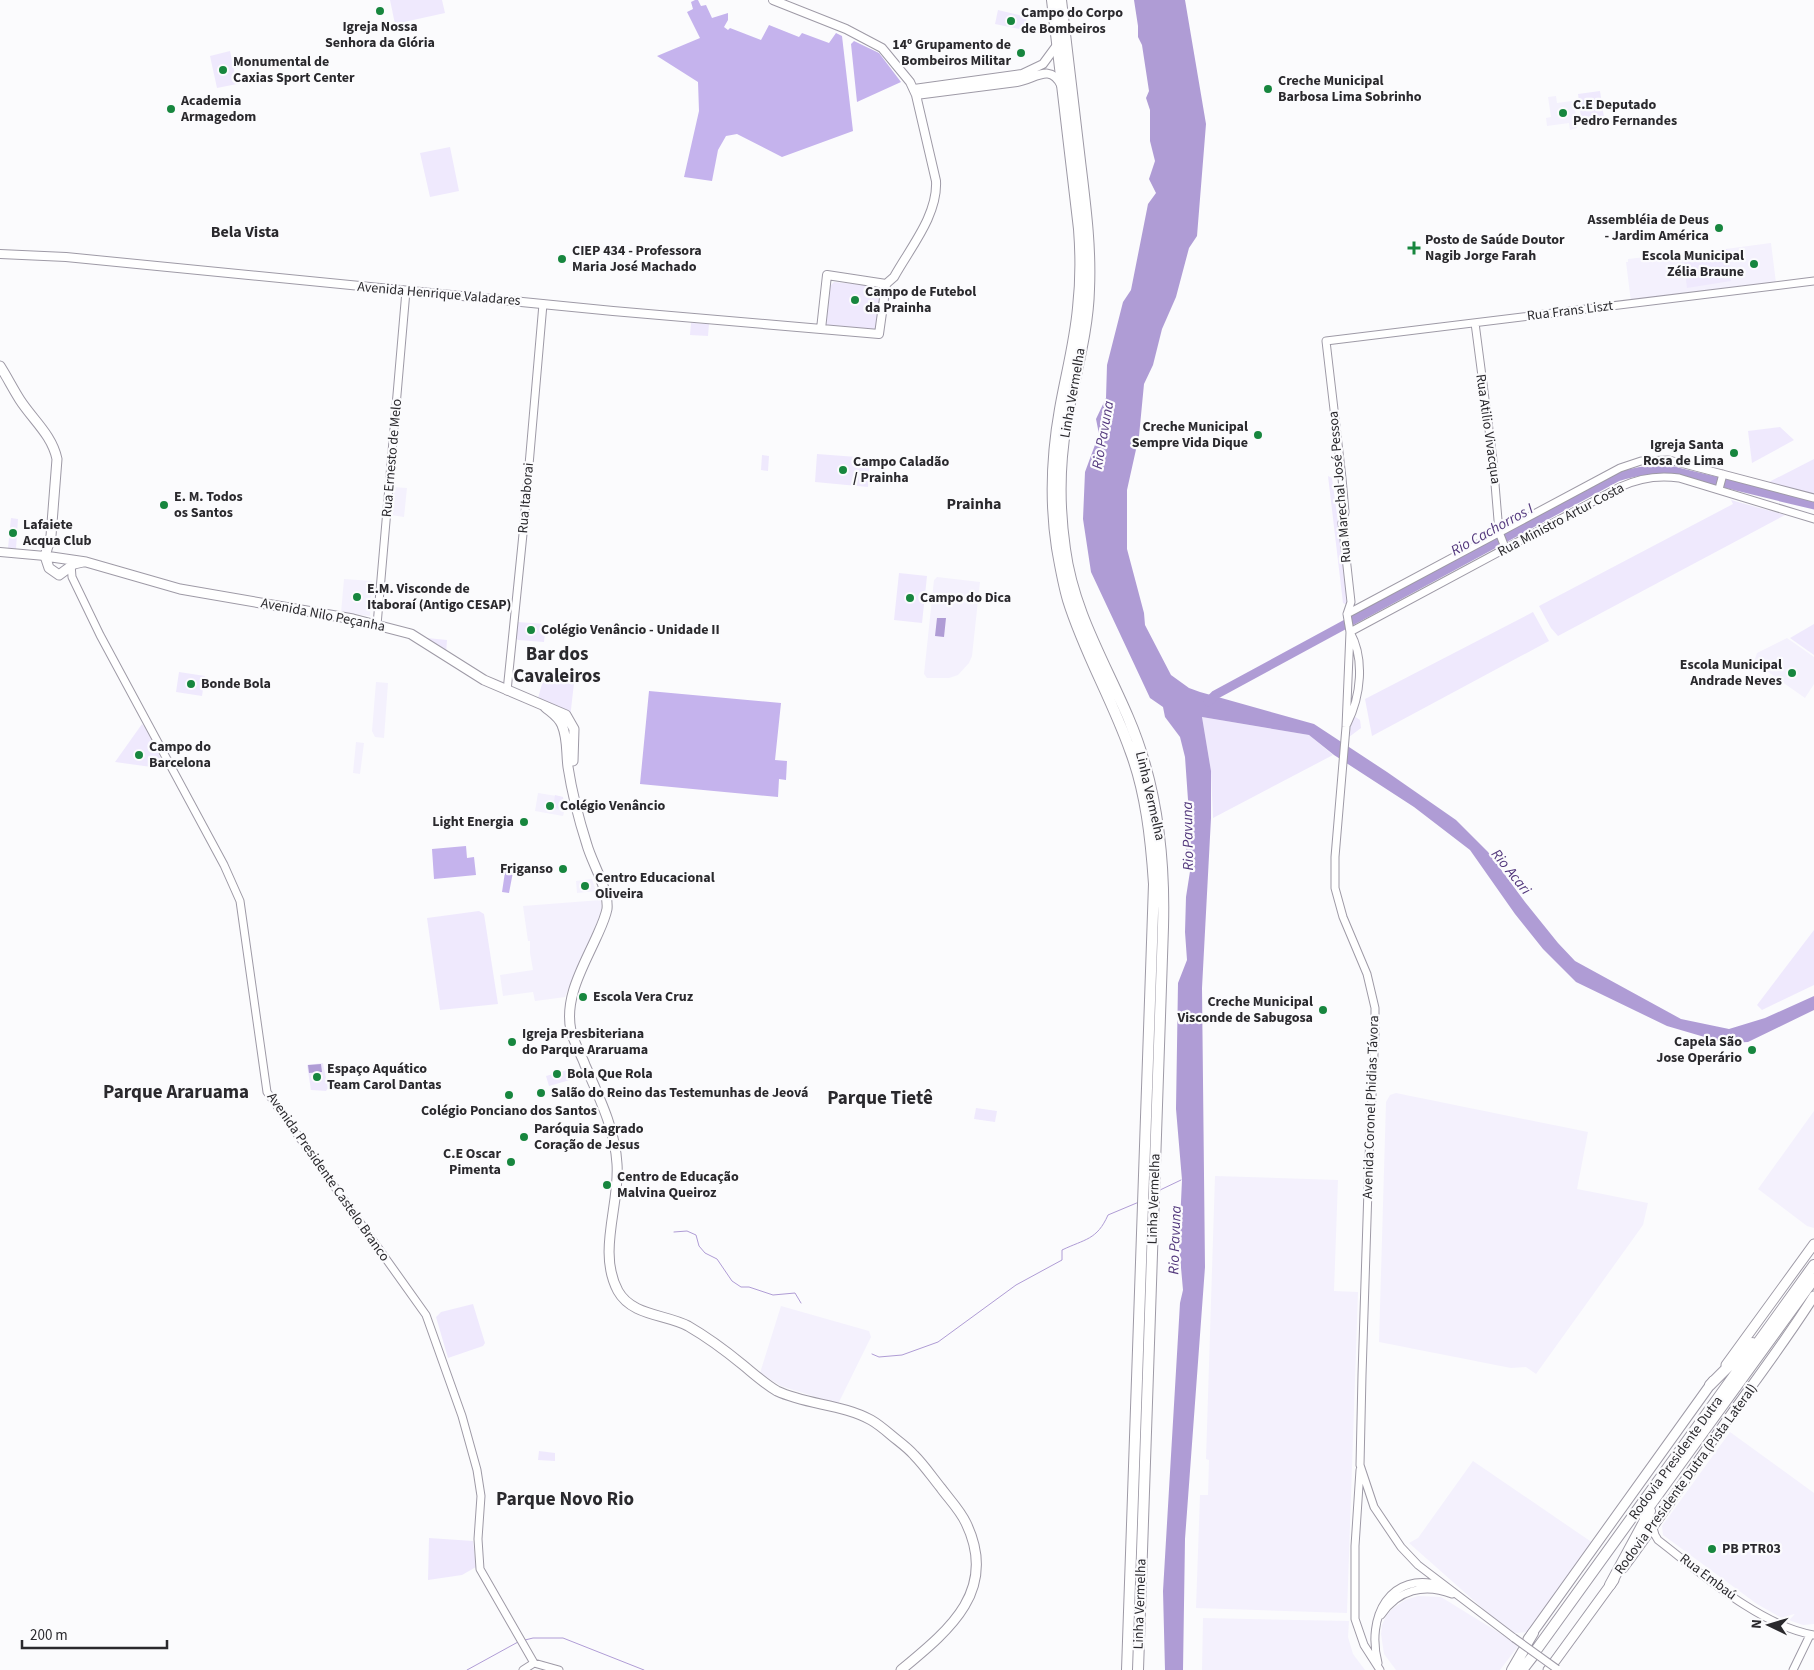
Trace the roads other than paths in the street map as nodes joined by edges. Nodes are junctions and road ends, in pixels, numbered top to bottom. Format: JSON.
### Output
{"nodes":[{"id":1,"x":773,"y":0,"type":"edge"},
{"id":2,"x":1052,"y":0,"type":"edge"},
{"id":3,"x":1061,"y":0,"type":"edge"},
{"id":4,"x":1057,"y":45,"type":"junction"},
{"id":5,"x":1063,"y":88,"type":"junction"},
{"id":6,"x":915,"y":92,"type":"junction"},
{"id":7,"x":0,"y":254,"type":"edge"},
{"id":8,"x":1814,"y":281,"type":"edge"},
{"id":9,"x":886,"y":284,"type":"junction"},
{"id":10,"x":406,"y":291,"type":"junction"},
{"id":11,"x":543,"y":304,"type":"junction"},
{"id":12,"x":1475,"y":323,"type":"junction"},
{"id":13,"x":821,"y":329,"type":"junction"},
{"id":14,"x":1326,"y":341,"type":"joint"},
{"id":15,"x":0,"y":366,"type":"edge"},
{"id":16,"x":1722,"y":475,"type":"junction"},
{"id":17,"x":1719,"y":487,"type":"junction"},
{"id":18,"x":1814,"y":498,"type":"edge"},
{"id":19,"x":1814,"y":519,"type":"edge"},
{"id":20,"x":1500,"y":534,"type":"junction"},
{"id":21,"x":51,"y":536,"type":"junction"},
{"id":22,"x":1505,"y":548,"type":"junction"},
{"id":23,"x":0,"y":552,"type":"edge"},
{"id":24,"x":45,"y":556,"type":"junction"},
{"id":25,"x":67,"y":561,"type":"junction"},
{"id":26,"x":60,"y":575,"type":"junction"},
{"id":27,"x":72,"y":577,"type":"junction"},
{"id":28,"x":1347,"y":616,"type":"junction"},
{"id":29,"x":377,"y":625,"type":"junction"},
{"id":30,"x":1349,"y":629,"type":"junction"},
{"id":31,"x":507,"y":691,"type":"junction"},
{"id":32,"x":1346,"y":727,"type":"junction"},
{"id":33,"x":1814,"y":1244,"type":"edge"},
{"id":34,"x":1814,"y":1265,"type":"edge"},
{"id":35,"x":1814,"y":1279,"type":"edge"},
{"id":36,"x":1814,"y":1296,"type":"edge"},
{"id":37,"x":1774,"y":1321,"type":"junction"},
{"id":38,"x":1710,"y":1385,"type":"junction"},
{"id":39,"x":1360,"y":1465,"type":"junction"},
{"id":40,"x":1660,"y":1492,"type":"junction"},
{"id":41,"x":1653,"y":1528,"type":"junction"},
{"id":42,"x":1658,"y":1540,"type":"junction"},
{"id":43,"x":1643,"y":1542,"type":"junction"},
{"id":44,"x":1610,"y":1585,"type":"junction"},
{"id":45,"x":1451,"y":1589,"type":"junction"},
{"id":46,"x":1464,"y":1600,"type":"junction"},
{"id":47,"x":1376,"y":1624,"type":"junction"},
{"id":48,"x":1533,"y":1633,"type":"joint"},
{"id":49,"x":1812,"y":1635,"type":"edge"},
{"id":50,"x":1531,"y":1650,"type":"junction"},
{"id":51,"x":534,"y":1663,"type":"junction"},
{"id":52,"x":1554,"y":1668,"type":"edge"},
{"id":53,"x":1380,"y":1669,"type":"edge"},
{"id":54,"x":523,"y":1670,"type":"edge"},
{"id":55,"x":559,"y":1670,"type":"edge"},
{"id":56,"x":901,"y":1670,"type":"edge"},
{"id":57,"x":1127,"y":1670,"type":"edge"},
{"id":58,"x":1138,"y":1670,"type":"edge"},
{"id":59,"x":1507,"y":1670,"type":"edge"},
{"id":60,"x":1512,"y":1670,"type":"edge"},
{"id":61,"x":1522,"y":1670,"type":"edge"},
{"id":62,"x":1530,"y":1670,"type":"edge"},
{"id":63,"x":1793,"y":1670,"type":"edge"}],
"edges":[{"from":1,"to":6,"type":"main road"},
{"from":2,"to":4,"type":"highway","name":"Linha Vermelha"},
{"from":3,"to":58,"type":"highway","name":"Linha Vermelha"},
{"from":4,"to":5,"type":"highway","name":"Linha Vermelha"},
{"from":4,"to":6,"type":"main road"},
{"from":5,"to":6,"type":"main road"},
{"from":5,"to":57,"type":"highway","name":"Linha Vermelha"},
{"from":6,"to":9,"type":"main road"},
{"from":7,"to":10,"type":"main road","name":"Avenida Henrique Valadares"},
{"from":8,"to":12,"type":"street","name":"Rua Frans Liszt"},
{"from":9,"to":13,"type":"main road","name":"Avenida Henrique Valadares"},
{"from":9,"to":13,"type":"main road"},
{"from":10,"to":11,"type":"main road","name":"Avenida Henrique Valadares"},
{"from":10,"to":29,"type":"street","name":"Rua Ernesto de Melo"},
{"from":11,"to":13,"type":"main road","name":"Avenida Henrique Valadares"},
{"from":11,"to":31,"type":"street","name":"Rua Itaborai"},
{"from":12,"to":14,"type":"street","name":"Rua Frans Liszt"},
{"from":12,"to":20,"type":"street","name":"Rua Atilio Vivacqua"},
{"from":14,"to":28,"type":"street","name":"Rua Marechal José Pessoa"},
{"from":15,"to":21,"type":"main road"},
{"from":16,"to":17,"type":"street"},
{"from":16,"to":18,"type":"street","name":"Rua Ministro Artur Costa"},
{"from":16,"to":20,"type":"street","name":"Rua Ministro Artur Costa"},
{"from":17,"to":19,"type":"street","name":"Rua Ministro Artur Costa"},
{"from":17,"to":22,"type":"street","name":"Rua Ministro Artur Costa"},
{"from":20,"to":22,"type":"street","name":"Rua Atilio Vivacqua"},
{"from":20,"to":28,"type":"street","name":"Rua Ministro Artur Costa"},
{"from":21,"to":24,"type":"main road"},
{"from":21,"to":25,"type":"main road"},
{"from":22,"to":30,"type":"street","name":"Rua Ministro Artur Costa"},
{"from":23,"to":24,"type":"main road"},
{"from":24,"to":25,"type":"main road","name":"Avenida Nilo Peçanha"},
{"from":24,"to":26,"type":"main road"},
{"from":25,"to":26,"type":"main road"},
{"from":25,"to":27,"type":"street","name":"Avenida Presidente Castelo Branco"},
{"from":25,"to":29,"type":"main road","name":"Avenida Nilo Peçanha"},
{"from":26,"to":27,"type":"street"},
{"from":27,"to":51,"type":"street","name":"Avenida Presidente Castelo Branco"},
{"from":28,"to":30,"type":"street","name":"Rua Marechal José Pessoa"},
{"from":29,"to":31,"type":"main road","name":"Avenida Nilo Peçanha"},
{"from":30,"to":32,"type":"street","name":"Rua Marechal José Pessoa"},
{"from":30,"to":32,"type":"street","name":"Rua Marechal José Pessoa"},
{"from":31,"to":56,"type":"main road","name":"Avenida Nilo Peçanha"},
{"from":32,"to":39,"type":"street","name":"Avenida Coronel Phidias Távora"},
{"from":33,"to":38,"type":"main road"},
{"from":34,"to":37,"type":"highway","name":"Rodovia Presidente Dutra"},
{"from":35,"to":40,"type":"highway","name":"Rodovia Presidente Dutra"},
{"from":36,"to":41,"type":"main road","name":"Rodovia Presidente Dutra (Pista Lateral)"},
{"from":37,"to":38,"type":"highway"},
{"from":37,"to":50,"type":"highway","name":"Rodovia Presidente Dutra"},
{"from":38,"to":48,"type":"main road"},
{"from":39,"to":45,"type":"street","name":"Avenida Coronel Phidias Távora"},
{"from":39,"to":53,"type":"street","name":"Avenida Coronel Phidias Távora"},
{"from":40,"to":44,"type":"highway"},
{"from":40,"to":50,"type":"highway","name":"Rodovia Presidente Dutra"},
{"from":41,"to":42,"type":"street"},
{"from":41,"to":43,"type":"main road","name":"Rodovia Presidente Dutra (Pista Lateral)"},
{"from":42,"to":43,"type":"street"},
{"from":42,"to":49,"type":"street","name":"Rua Embaú"},
{"from":43,"to":44,"type":"main road","name":"Rodovia Presidente Dutra (Pista Lateral)"},
{"from":44,"to":52,"type":"main road","name":"Rodovia Presidente Dutra (Pista Lateral)"},
{"from":45,"to":46,"type":"street","name":"Avenida Coronel Phidias Távora"},
{"from":45,"to":47,"type":"street"},
{"from":46,"to":47,"type":"street"},
{"from":46,"to":52,"type":"street","name":"Avenida Coronel Phidias Távora","bridge":true},
{"from":47,"to":53,"type":"street"},
{"from":48,"to":50,"type":"highway"},
{"from":49,"to":63,"type":"street"},
{"from":50,"to":59,"type":"main road"},
{"from":50,"to":60,"type":"highway"},
{"from":50,"to":61,"type":"highway","name":"Rodovia Presidente Dutra"},
{"from":50,"to":62,"type":"highway","name":"Rodovia Presidente Dutra"},
{"from":51,"to":54,"type":"street"},
{"from":51,"to":55,"type":"street"}]}
